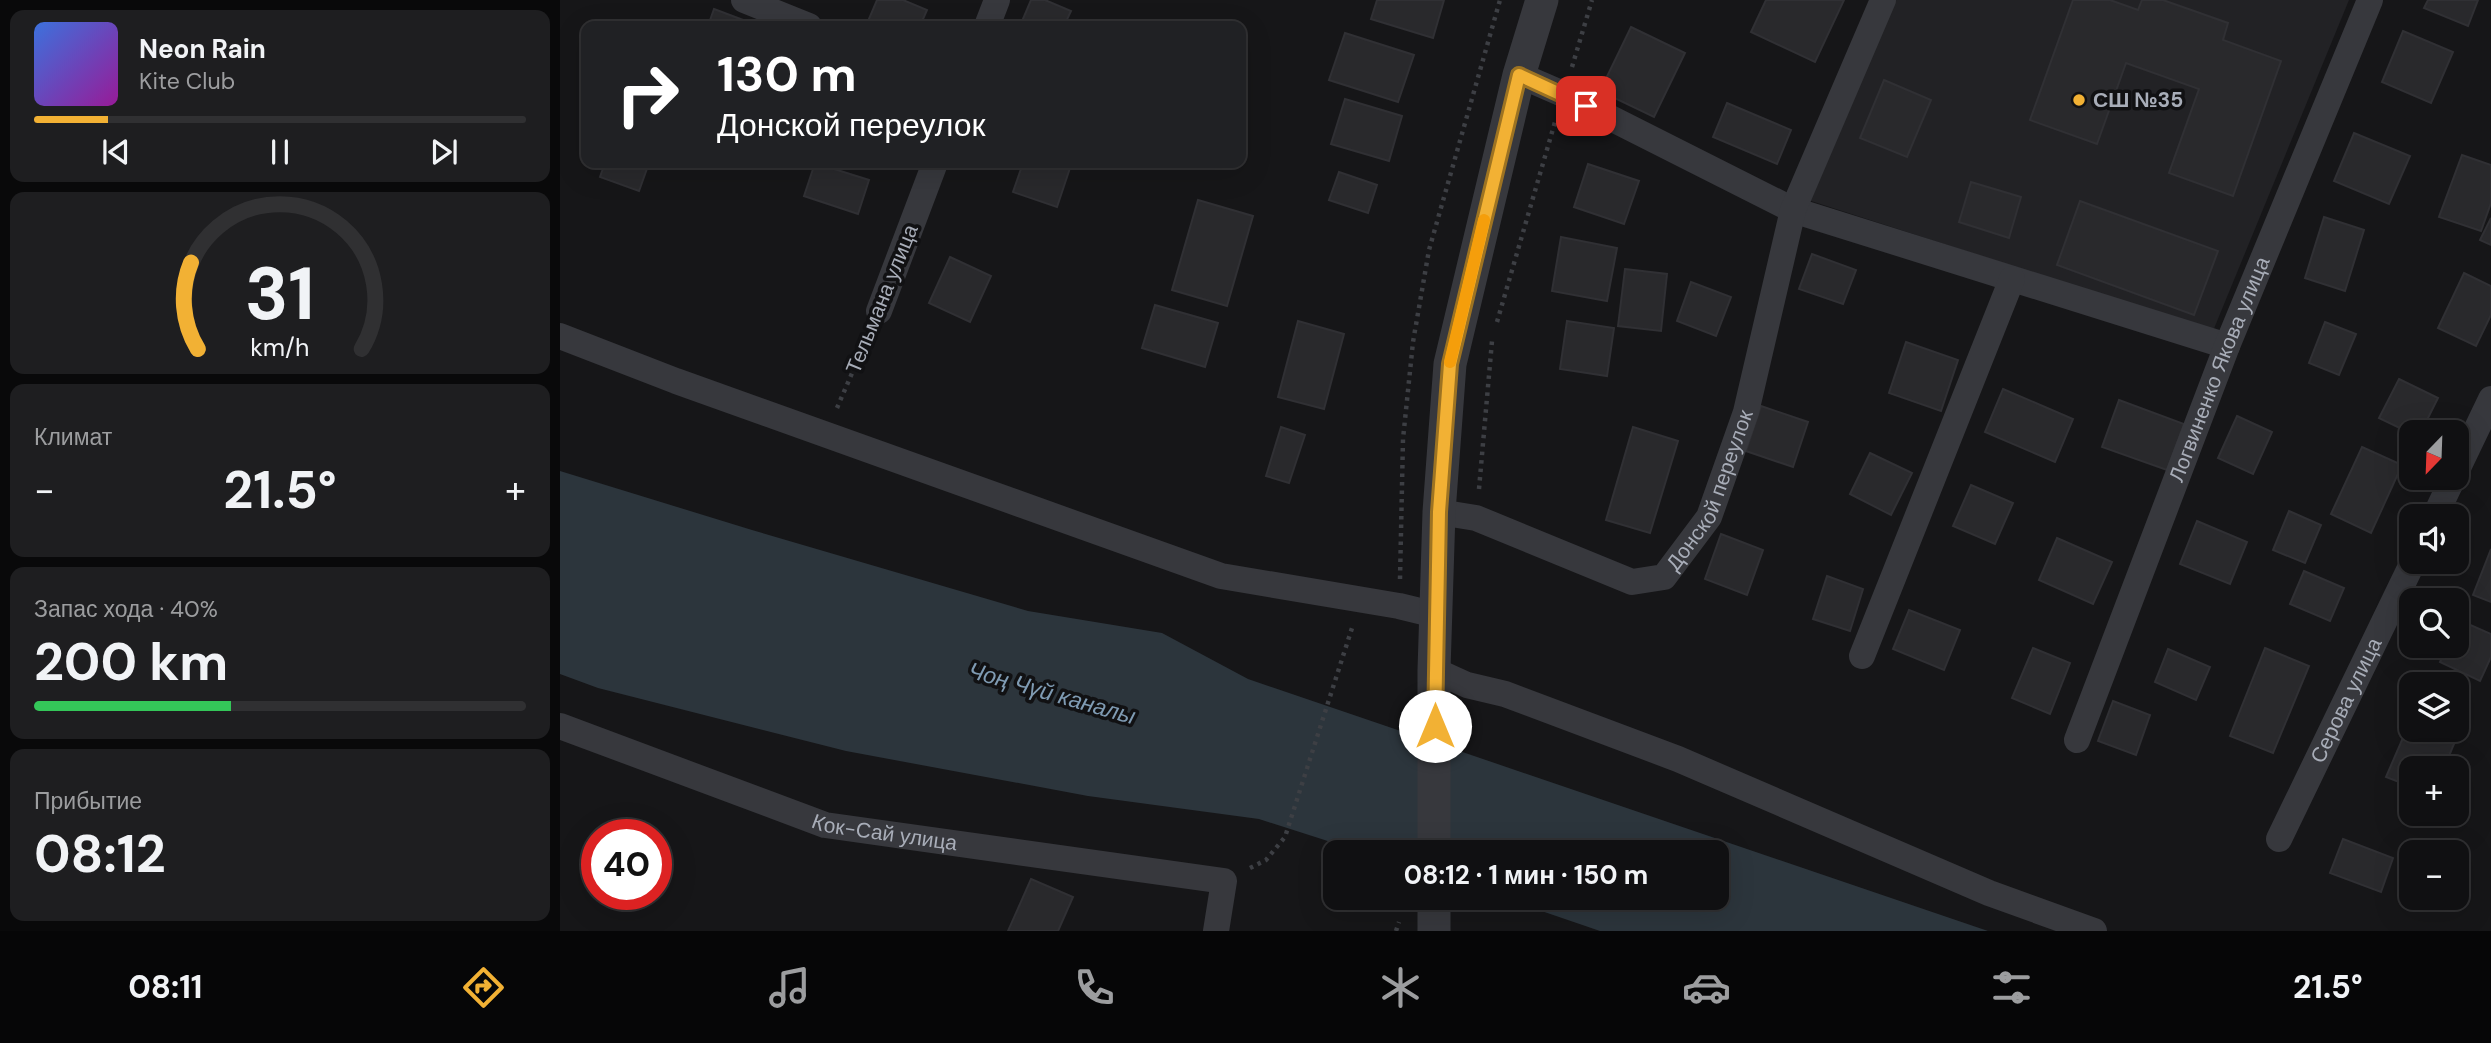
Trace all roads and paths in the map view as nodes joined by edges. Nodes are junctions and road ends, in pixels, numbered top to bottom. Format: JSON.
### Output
{"nodes":[{"id":1,"x":744,"y":0,"type":"edge"},
{"id":2,"x":997,"y":0,"type":"edge"},
{"id":3,"x":1542,"y":0,"type":"edge"},
{"id":4,"x":1592,"y":0,"type":"edge"},
{"id":5,"x":1883,"y":0,"type":"edge"},
{"id":6,"x":2370,"y":0,"type":"edge"},
{"id":7,"x":796,"y":21,"type":"edge"},
{"id":8,"x":989,"y":21,"type":"edge"},
{"id":9,"x":1519,"y":75,"type":"junction"},
{"id":10,"x":1563,"y":94,"type":"junction"},
{"id":11,"x":933,"y":168,"type":"edge"},
{"id":12,"x":1793,"y":210,"type":"junction"},
{"id":13,"x":2012,"y":279,"type":"junction"},
{"id":14,"x":879,"y":311,"type":"joint"},
{"id":15,"x":1496,"y":326,"type":"dead end"},
{"id":16,"x":560,"y":336,"type":"edge"},
{"id":17,"x":1492,"y":339,"type":"dead end"},
{"id":18,"x":2227,"y":346,"type":"junction"},
{"id":19,"x":2491,"y":399,"type":"edge"},
{"id":20,"x":826,"y":435,"type":"junction"},
{"id":21,"x":2469,"y":445,"type":"edge"},
{"id":22,"x":1439,"y":512,"type":"junction"},
{"id":23,"x":1476,"y":518,"type":"junction"},
{"id":24,"x":2407,"y":574,"type":"edge"},
{"id":25,"x":1361,"y":599,"type":"junction"},
{"id":26,"x":1436,"y":615,"type":"junction"},
{"id":27,"x":1862,"y":656,"type":"dead end"},
{"id":28,"x":1435,"y":685,"type":"junction"},
{"id":29,"x":560,"y":726,"type":"edge"},
{"id":30,"x":2077,"y":740,"type":"dead end"},
{"id":31,"x":2279,"y":839,"type":"dead end"},
{"id":32,"x":1434,"y":840,"type":"edge"},
{"id":33,"x":1224,"y":881,"type":"junction"},
{"id":34,"x":1216,"y":931,"type":"edge"},
{"id":35,"x":2094,"y":931,"type":"edge"}],
"edges":[{"from":1,"to":7,"type":"street"},
{"from":2,"to":8,"type":"street"},
{"from":3,"to":9,"type":"street"},
{"from":4,"to":10,"type":"path"},
{"from":5,"to":12,"type":"street","name":"Донской переулок"},
{"from":6,"to":18,"type":"street","name":"Логвиненко Якова улица"},
{"from":9,"to":10,"type":"street"},
{"from":9,"to":22,"type":"street"},
{"from":10,"to":12,"type":"street"},
{"from":10,"to":15,"type":"path"},
{"from":11,"to":14,"type":"street","name":"Тельмана улица"},
{"from":12,"to":13,"type":"street"},
{"from":12,"to":23,"type":"street","name":"Донской переулок"},
{"from":13,"to":18,"type":"street"},
{"from":13,"to":27,"type":"street"},
{"from":14,"to":20,"type":"path","name":"Тельмана улица"},
{"from":16,"to":20,"type":"street"},
{"from":17,"to":23,"type":"path"},
{"from":18,"to":30,"type":"street","name":"Логвиненко Якова улица"},
{"from":19,"to":21,"type":"street"},
{"from":20,"to":25,"type":"street"},
{"from":22,"to":23,"type":"street","name":"Донской переулок"},
{"from":22,"to":26,"type":"street"},
{"from":24,"to":31,"type":"street","name":"Серова улица"},
{"from":25,"to":26,"type":"street"},
{"from":25,"to":33,"type":"path"},
{"from":26,"to":28,"type":"street"},
{"from":28,"to":32,"type":"street"},
{"from":28,"to":35,"type":"street"},
{"from":29,"to":33,"type":"street","name":"Кок-Сай улица"},
{"from":33,"to":34,"type":"street"}]}
